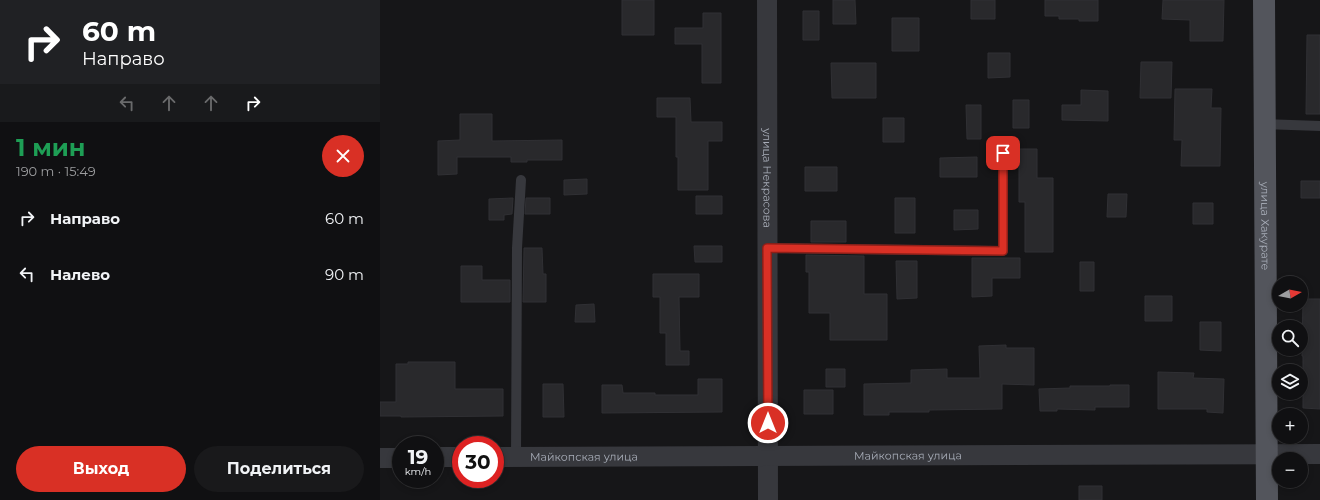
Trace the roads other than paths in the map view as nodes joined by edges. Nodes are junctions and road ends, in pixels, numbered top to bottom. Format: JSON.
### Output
{"nodes":[{"id":1,"x":767,"y":0,"type":"edge"},
{"id":2,"x":1264,"y":0,"type":"edge"},
{"id":3,"x":1265,"y":124,"type":"junction"},
{"id":4,"x":1320,"y":126,"type":"edge"},
{"id":5,"x":1003,"y":153,"type":"dead end"},
{"id":6,"x":521,"y":180,"type":"dead end"},
{"id":7,"x":767,"y":248,"type":"junction"},
{"id":8,"x":1267,"y":454,"type":"junction"},
{"id":9,"x":1320,"y":454,"type":"edge"},
{"id":10,"x":768,"y":455,"type":"junction"},
{"id":11,"x":504,"y":457,"type":"edge"},
{"id":12,"x":516,"y":457,"type":"junction"},
{"id":13,"x":380,"y":458,"type":"edge"},
{"id":14,"x":392,"y":458,"type":"edge"},
{"id":15,"x":768,"y":500,"type":"edge"},
{"id":16,"x":1267,"y":500,"type":"edge"}],
"edges":[{"from":1,"to":7,"type":"street","name":"улица Некрасова"},
{"from":2,"to":3,"type":"main road","name":"улица Хакурате"},
{"from":3,"to":4,"type":"lane"},
{"from":3,"to":8,"type":"main road","name":"улица Хакурате"},
{"from":5,"to":7,"type":"lane"},
{"from":6,"to":12,"type":"lane"},
{"from":7,"to":10,"type":"street","name":"улица Некрасова"},
{"from":8,"to":9,"type":"street","name":"Майкопская улица"},
{"from":8,"to":10,"type":"street","name":"Майкопская улица"},
{"from":8,"to":16,"type":"main road","name":"улица Хакурате"},
{"from":10,"to":12,"type":"street","name":"Майкопская улица"},
{"from":10,"to":15,"type":"street","name":"улица Некрасова"},
{"from":11,"to":12,"type":"street","name":"Майкопская улица"},
{"from":13,"to":14,"type":"street"}]}
